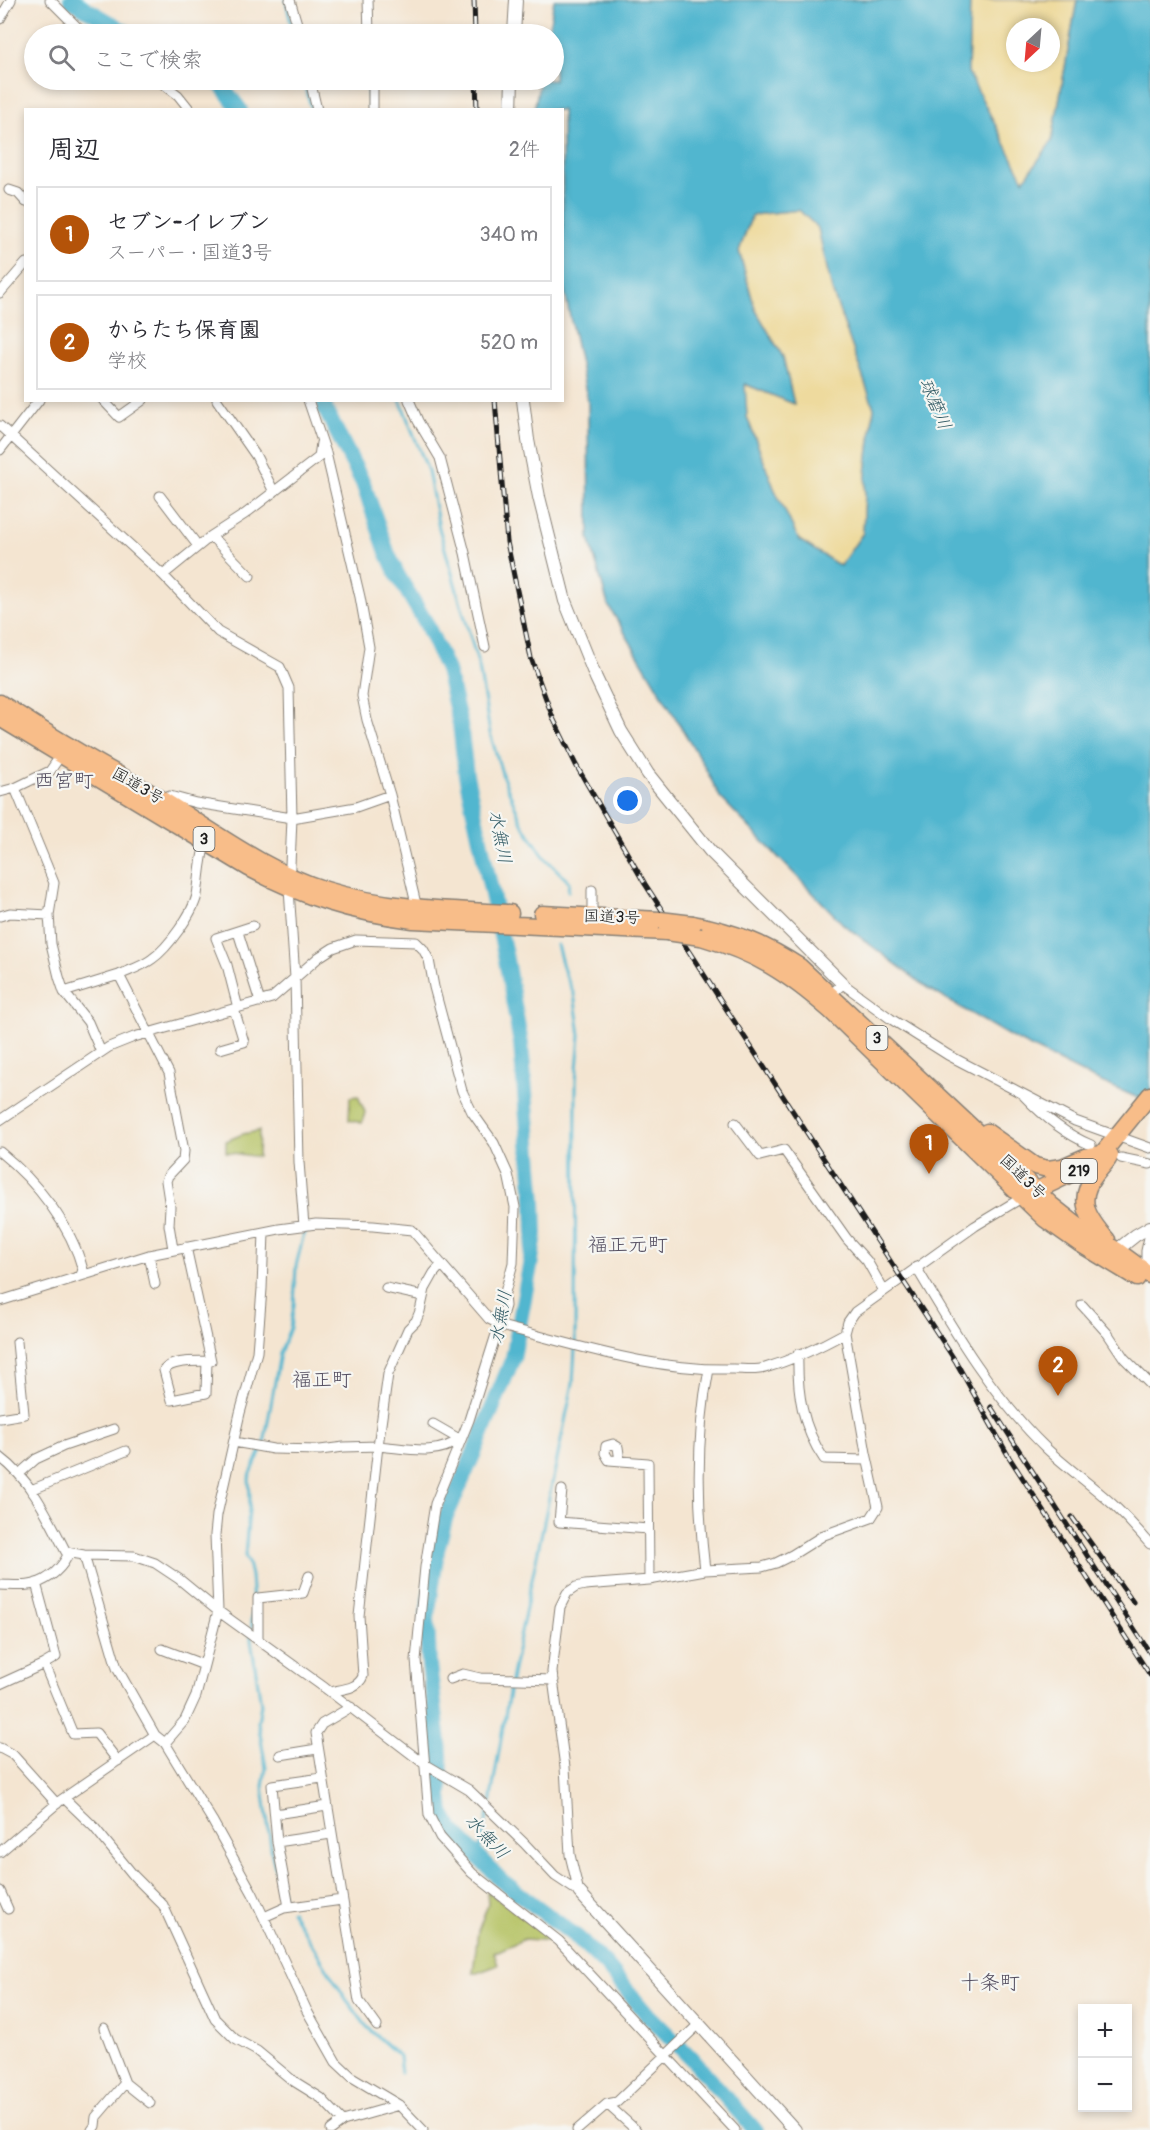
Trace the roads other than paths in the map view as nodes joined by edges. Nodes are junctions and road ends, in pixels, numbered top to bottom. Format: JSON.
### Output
{"nodes":[{"id":1,"x":11,"y":0,"type":"edge"},
{"id":2,"x":50,"y":0,"type":"edge"},
{"id":3,"x":291,"y":0,"type":"edge"},
{"id":4,"x":368,"y":0,"type":"edge"},
{"id":5,"x":516,"y":0,"type":"edge"},
{"id":6,"x":0,"y":19,"type":"edge"},
{"id":7,"x":74,"y":24,"type":"edge"},
{"id":8,"x":297,"y":24,"type":"edge"},
{"id":9,"x":369,"y":24,"type":"edge"},
{"id":10,"x":515,"y":24,"type":"edge"},
{"id":11,"x":171,"y":90,"type":"edge"},
{"id":12,"x":312,"y":90,"type":"edge"},
{"id":13,"x":373,"y":90,"type":"edge"},
{"id":14,"x":512,"y":90,"type":"edge"},
{"id":15,"x":188,"y":108,"type":"edge"},
{"id":16,"x":317,"y":108,"type":"edge"},
{"id":17,"x":373,"y":108,"type":"edge"},
{"id":18,"x":511,"y":108,"type":"edge"},
{"id":19,"x":9,"y":190,"type":"dead end"},
{"id":20,"x":23,"y":196,"type":"edge"},
{"id":21,"x":24,"y":265,"type":"edge"},
{"id":22,"x":0,"y":293,"type":"edge"},
{"id":23,"x":37,"y":402,"type":"edge"},
{"id":24,"x":105,"y":402,"type":"edge"},
{"id":25,"x":140,"y":402,"type":"edge"},
{"id":26,"x":218,"y":402,"type":"edge"},
{"id":27,"x":309,"y":402,"type":"edge"},
{"id":28,"x":410,"y":402,"type":"edge"},
{"id":29,"x":523,"y":402,"type":"edge"},
{"id":30,"x":0,"y":426,"type":"edge"},
{"id":31,"x":10,"y":436,"type":"junction"},
{"id":32,"x":322,"y":440,"type":"junction"},
{"id":33,"x":0,"y":450,"type":"edge"},
{"id":34,"x":274,"y":492,"type":"junction"},
{"id":35,"x":160,"y":496,"type":"dead end"},
{"id":36,"x":211,"y":536,"type":"junction"},
{"id":37,"x":198,"y":546,"type":"junction"},
{"id":38,"x":163,"y":575,"type":"junction"},
{"id":39,"x":250,"y":576,"type":"dead end"},
{"id":40,"x":485,"y":647,"type":"dead end"},
{"id":41,"x":0,"y":703,"type":"edge"},
{"id":42,"x":0,"y":718,"type":"edge"},
{"id":43,"x":64,"y":750,"type":"junction"},
{"id":44,"x":15,"y":788,"type":"junction"},
{"id":45,"x":0,"y":792,"type":"edge"},
{"id":46,"x":390,"y":795,"type":"junction"},
{"id":47,"x":164,"y":801,"type":"junction"},
{"id":48,"x":292,"y":818,"type":"junction"},
{"id":49,"x":206,"y":840,"type":"junction"},
{"id":50,"x":289,"y":882,"type":"junction"},
{"id":51,"x":592,"y":890,"type":"dead end"},
{"id":52,"x":422,"y":912,"type":"junction"},
{"id":53,"x":50,"y":915,"type":"junction"},
{"id":54,"x":0,"y":916,"type":"edge"},
{"id":55,"x":592,"y":917,"type":"junction"},
{"id":56,"x":520,"y":919,"type":"junction"},
{"id":57,"x":253,"y":926,"type":"dead end"},
{"id":58,"x":664,"y":926,"type":"junction"},
{"id":59,"x":697,"y":930,"type":"junction"},
{"id":60,"x":238,"y":932,"type":"junction"},
{"id":61,"x":119,"y":975,"type":"junction"},
{"id":62,"x":295,"y":978,"type":"junction"},
{"id":63,"x":837,"y":989,"type":"junction"},
{"id":64,"x":64,"y":992,"type":"junction"},
{"id":65,"x":260,"y":1002,"type":"junction"},
{"id":66,"x":236,"y":1009,"type":"junction"},
{"id":67,"x":149,"y":1033,"type":"junction"},
{"id":68,"x":220,"y":1049,"type":"dead end"},
{"id":69,"x":101,"y":1052,"type":"junction"},
{"id":70,"x":1018,"y":1090,"type":"junction"},
{"id":71,"x":1150,"y":1095,"type":"edge"},
{"id":72,"x":953,"y":1111,"type":"junction"},
{"id":73,"x":0,"y":1120,"type":"edge"},
{"id":74,"x":735,"y":1122,"type":"dead end"},
{"id":75,"x":1120,"y":1132,"type":"junction"},
{"id":76,"x":1150,"y":1148,"type":"edge"},
{"id":77,"x":1096,"y":1150,"type":"junction"},
{"id":78,"x":0,"y":1152,"type":"edge"},
{"id":79,"x":1121,"y":1158,"type":"dead end"},
{"id":80,"x":1150,"y":1164,"type":"edge"},
{"id":81,"x":1029,"y":1194,"type":"junction"},
{"id":82,"x":304,"y":1226,"type":"junction"},
{"id":83,"x":1150,"y":1227,"type":"edge"},
{"id":84,"x":264,"y":1233,"type":"junction"},
{"id":85,"x":1150,"y":1233,"type":"edge"},
{"id":86,"x":186,"y":1247,"type":"junction"},
{"id":87,"x":172,"y":1249,"type":"junction"},
{"id":88,"x":1111,"y":1254,"type":"junction"},
{"id":89,"x":149,"y":1255,"type":"junction"},
{"id":90,"x":442,"y":1264,"type":"junction"},
{"id":91,"x":916,"y":1267,"type":"junction"},
{"id":92,"x":81,"y":1275,"type":"junction"},
{"id":93,"x":1149,"y":1278,"type":"edge"},
{"id":94,"x":155,"y":1284,"type":"dead end"},
{"id":95,"x":386,"y":1288,"type":"dead end"},
{"id":96,"x":884,"y":1291,"type":"junction"},
{"id":97,"x":423,"y":1296,"type":"junction"},
{"id":98,"x":0,"y":1301,"type":"edge"},
{"id":99,"x":1082,"y":1305,"type":"dead end"},
{"id":100,"x":502,"y":1325,"type":"junction"},
{"id":101,"x":845,"y":1333,"type":"junction"},
{"id":102,"x":17,"y":1342,"type":"dead end"},
{"id":103,"x":798,"y":1354,"type":"junction"},
{"id":104,"x":207,"y":1361,"type":"junction"},
{"id":105,"x":709,"y":1369,"type":"junction"},
{"id":106,"x":1150,"y":1384,"type":"edge"},
{"id":107,"x":0,"y":1418,"type":"edge"},
{"id":108,"x":433,"y":1424,"type":"dead end"},
{"id":109,"x":114,"y":1429,"type":"dead end"},
{"id":110,"x":460,"y":1438,"type":"junction"},
{"id":111,"x":234,"y":1442,"type":"junction"},
{"id":112,"x":378,"y":1446,"type":"junction"},
{"id":113,"x":126,"y":1451,"type":"dead end"},
{"id":114,"x":1,"y":1460,"type":"edge"},
{"id":115,"x":867,"y":1460,"type":"junction"},
{"id":116,"x":620,"y":1461,"type":"dead end"},
{"id":117,"x":19,"y":1474,"type":"junction"},
{"id":118,"x":31,"y":1490,"type":"junction"},
{"id":119,"x":562,"y":1491,"type":"dead end"},
{"id":120,"x":648,"y":1529,"type":"junction"},
{"id":121,"x":1150,"y":1544,"type":"edge"},
{"id":122,"x":69,"y":1552,"type":"junction"},
{"id":123,"x":84,"y":1555,"type":"junction"},
{"id":124,"x":705,"y":1570,"type":"junction"},
{"id":125,"x":309,"y":1576,"type":"dead end"},
{"id":126,"x":649,"y":1580,"type":"junction"},
{"id":127,"x":36,"y":1583,"type":"junction"},
{"id":128,"x":0,"y":1585,"type":"edge"},
{"id":129,"x":218,"y":1611,"type":"junction"},
{"id":130,"x":258,"y":1639,"type":"junction"},
{"id":131,"x":162,"y":1649,"type":"dead end"},
{"id":132,"x":44,"y":1664,"type":"junction"},
{"id":133,"x":204,"y":1665,"type":"junction"},
{"id":134,"x":450,"y":1679,"type":"dead end"},
{"id":135,"x":554,"y":1680,"type":"junction"},
{"id":136,"x":0,"y":1684,"type":"edge"},
{"id":137,"x":330,"y":1692,"type":"junction"},
{"id":138,"x":351,"y":1707,"type":"junction"},
{"id":139,"x":155,"y":1735,"type":"junction"},
{"id":140,"x":165,"y":1743,"type":"junction"},
{"id":141,"x":0,"y":1748,"type":"edge"},
{"id":142,"x":317,"y":1749,"type":"junction"},
{"id":143,"x":280,"y":1755,"type":"dead end"},
{"id":144,"x":118,"y":1761,"type":"junction"},
{"id":145,"x":426,"y":1765,"type":"junction"},
{"id":146,"x":322,"y":1778,"type":"junction"},
{"id":147,"x":60,"y":1801,"type":"junction"},
{"id":148,"x":327,"y":1806,"type":"junction"},
{"id":149,"x":275,"y":1814,"type":"junction"},
{"id":150,"x":331,"y":1834,"type":"junction"},
{"id":151,"x":277,"y":1842,"type":"junction"},
{"id":152,"x":0,"y":1852,"type":"edge"},
{"id":153,"x":0,"y":1891,"type":"edge"},
{"id":154,"x":579,"y":1892,"type":"junction"},
{"id":155,"x":342,"y":1900,"type":"junction"},
{"id":156,"x":289,"y":1907,"type":"junction"},
{"id":157,"x":8,"y":1909,"type":"dead end"},
{"id":158,"x":264,"y":1917,"type":"junction"},
{"id":159,"x":698,"y":2025,"type":"junction"},
{"id":160,"x":377,"y":2026,"type":"dead end"},
{"id":161,"x":104,"y":2028,"type":"dead end"},
{"id":162,"x":664,"y":2056,"type":"junction"},
{"id":163,"x":124,"y":2083,"type":"junction"},
{"id":164,"x":150,"y":2103,"type":"dead end"},
{"id":165,"x":608,"y":2104,"type":"junction"},
{"id":166,"x":399,"y":2105,"type":"junction"},
{"id":167,"x":344,"y":2121,"type":"junction"},
{"id":168,"x":92,"y":2130,"type":"edge"},
{"id":169,"x":330,"y":2130,"type":"edge"},
{"id":170,"x":423,"y":2130,"type":"edge"},
{"id":171,"x":577,"y":2130,"type":"edge"},
{"id":172,"x":636,"y":2130,"type":"edge"},
{"id":173,"x":735,"y":2130,"type":"edge"},
{"id":174,"x":795,"y":2130,"type":"edge"}],
"edges":[{"from":1,"to":6,"type":"street"},
{"from":2,"to":7,"type":"street"},
{"from":3,"to":8,"type":"street"},
{"from":4,"to":9,"type":"street"},
{"from":5,"to":10,"type":"street"},
{"from":11,"to":15,"type":"street"},
{"from":12,"to":16,"type":"street"},
{"from":13,"to":17,"type":"street"},
{"from":14,"to":18,"type":"street"},
{"from":19,"to":20,"type":"street"},
{"from":21,"to":22,"type":"street"},
{"from":23,"to":31,"type":"street"},
{"from":24,"to":25,"type":"street"},
{"from":26,"to":34,"type":"street"},
{"from":27,"to":32,"type":"street"},
{"from":28,"to":40,"type":"street"},
{"from":29,"to":63,"type":"street"},
{"from":30,"to":31,"type":"street"},
{"from":31,"to":33,"type":"street"},
{"from":31,"to":38,"type":"street"},
{"from":32,"to":34,"type":"street"},
{"from":32,"to":46,"type":"street"},
{"from":34,"to":36,"type":"street"},
{"from":35,"to":37,"type":"street"},
{"from":36,"to":37,"type":"street"},
{"from":36,"to":39,"type":"street"},
{"from":37,"to":38,"type":"street"},
{"from":38,"to":48,"type":"street"},
{"from":41,"to":43,"type":"highway","name":"国道3号","number":"3"},
{"from":42,"to":43,"type":"highway","name":"国道3号","number":"3"},
{"from":43,"to":44,"type":"street"},
{"from":43,"to":47,"type":"highway","name":"国道3号","number":"3"},
{"from":43,"to":49,"type":"highway","name":"国道3号","number":"3"},
{"from":44,"to":45,"type":"street"},
{"from":44,"to":53,"type":"street"},
{"from":46,"to":48,"type":"street"},
{"from":46,"to":52,"type":"street"},
{"from":47,"to":48,"type":"street"},
{"from":47,"to":50,"type":"highway","name":"国道3号","number":"3"},
{"from":48,"to":50,"type":"street"},
{"from":49,"to":50,"type":"highway","name":"国道3号","number":"3"},
{"from":49,"to":61,"type":"street"},
{"from":50,"to":52,"type":"highway","name":"国道3号","number":"3"},
{"from":50,"to":62,"type":"street"},
{"from":51,"to":55,"type":"street"},
{"from":52,"to":56,"type":"highway","name":"国道3号","number":"3"},
{"from":53,"to":54,"type":"street"},
{"from":53,"to":64,"type":"street"},
{"from":55,"to":56,"type":"highway","name":"国道3号","number":"3"},
{"from":55,"to":58,"type":"highway","name":"国道3号","number":"3"},
{"from":56,"to":58,"type":"highway","name":"国道3号","number":"3"},
{"from":57,"to":60,"type":"street"},
{"from":58,"to":59,"type":"highway","name":"国道3号","number":"3","bridge":true},
{"from":59,"to":63,"type":"highway","name":"国道3号","number":"3"},
{"from":59,"to":81,"type":"highway","name":"国道3号","number":"3"},
{"from":60,"to":65,"type":"street"},
{"from":60,"to":66,"type":"street"},
{"from":61,"to":64,"type":"street"},
{"from":61,"to":67,"type":"street"},
{"from":62,"to":65,"type":"street"},
{"from":62,"to":82,"type":"street"},
{"from":62,"to":100,"type":"street"},
{"from":63,"to":70,"type":"street"},
{"from":63,"to":72,"type":"highway","name":"国道3号","number":"3"},
{"from":64,"to":69,"type":"street"},
{"from":65,"to":66,"type":"street"},
{"from":66,"to":67,"type":"street"},
{"from":66,"to":68,"type":"street"},
{"from":67,"to":69,"type":"street"},
{"from":67,"to":87,"type":"street"},
{"from":69,"to":73,"type":"street"},
{"from":70,"to":75,"type":"street"},
{"from":70,"to":77,"type":"street"},
{"from":71,"to":75,"type":"highway","number":"219"},
{"from":72,"to":77,"type":"highway"},
{"from":72,"to":81,"type":"highway","name":"国道3号","number":"3"},
{"from":74,"to":96,"type":"street"},
{"from":75,"to":76,"type":"street"},
{"from":75,"to":77,"type":"highway","number":"219"},
{"from":75,"to":88,"type":"highway"},
{"from":77,"to":81,"type":"highway","number":"219"},
{"from":78,"to":92,"type":"street"},
{"from":79,"to":80,"type":"street"},
{"from":81,"to":88,"type":"highway","name":"国道3号","number":"3"},
{"from":81,"to":91,"type":"street"},
{"from":82,"to":84,"type":"street"},
{"from":82,"to":90,"type":"street"},
{"from":83,"to":88,"type":"street"},
{"from":84,"to":86,"type":"street"},
{"from":84,"to":111,"type":"street"},
{"from":85,"to":93,"type":"street"},
{"from":86,"to":87,"type":"street"},
{"from":86,"to":104,"type":"street"},
{"from":87,"to":89,"type":"street"},
{"from":88,"to":93,"type":"highway","name":"国道3号","number":"3"},
{"from":89,"to":92,"type":"street"},
{"from":89,"to":94,"type":"street"},
{"from":90,"to":97,"type":"street"},
{"from":90,"to":100,"type":"street"},
{"from":91,"to":96,"type":"street"},
{"from":91,"to":121,"type":"street"},
{"from":92,"to":98,"type":"street"},
{"from":95,"to":97,"type":"street"},
{"from":96,"to":101,"type":"street"},
{"from":97,"to":112,"type":"street"},
{"from":99,"to":106,"type":"street"},
{"from":100,"to":105,"type":"street"},
{"from":100,"to":110,"type":"street"},
{"from":101,"to":103,"type":"street"},
{"from":101,"to":115,"type":"street"},
{"from":102,"to":107,"type":"street"},
{"from":103,"to":105,"type":"street"},
{"from":103,"to":115,"type":"street"},
{"from":104,"to":104,"type":"street"},
{"from":105,"to":124,"type":"street"},
{"from":108,"to":110,"type":"street"},
{"from":109,"to":117,"type":"street"},
{"from":110,"to":112,"type":"street"},
{"from":110,"to":145,"type":"street"},
{"from":111,"to":112,"type":"street"},
{"from":111,"to":129,"type":"street"},
{"from":112,"to":137,"type":"street"},
{"from":113,"to":118,"type":"street"},
{"from":114,"to":117,"type":"street"},
{"from":115,"to":124,"type":"street"},
{"from":116,"to":120,"type":"street"},
{"from":117,"to":118,"type":"street"},
{"from":118,"to":122,"type":"street"},
{"from":119,"to":120,"type":"street"},
{"from":120,"to":126,"type":"street"},
{"from":122,"to":123,"type":"street"},
{"from":122,"to":127,"type":"street"},
{"from":123,"to":129,"type":"street"},
{"from":123,"to":139,"type":"street"},
{"from":124,"to":126,"type":"street"},
{"from":125,"to":130,"type":"street"},
{"from":126,"to":135,"type":"street"},
{"from":127,"to":128,"type":"street"},
{"from":127,"to":132,"type":"street"},
{"from":129,"to":130,"type":"street"},
{"from":129,"to":133,"type":"street"},
{"from":130,"to":137,"type":"street"},
{"from":131,"to":133,"type":"street"},
{"from":132,"to":136,"type":"street"},
{"from":132,"to":144,"type":"street"},
{"from":133,"to":140,"type":"street"},
{"from":134,"to":135,"type":"street"},
{"from":135,"to":154,"type":"street"},
{"from":137,"to":138,"type":"street"},
{"from":138,"to":142,"type":"street"},
{"from":138,"to":145,"type":"street"},
{"from":139,"to":140,"type":"street"},
{"from":139,"to":144,"type":"street"},
{"from":140,"to":158,"type":"street"},
{"from":141,"to":147,"type":"street"},
{"from":142,"to":143,"type":"street"},
{"from":142,"to":146,"type":"street"},
{"from":144,"to":147,"type":"street"},
{"from":145,"to":154,"type":"street"},
{"from":145,"to":162,"type":"street"},
{"from":146,"to":148,"type":"street"},
{"from":146,"to":149,"type":"street"},
{"from":147,"to":152,"type":"street"},
{"from":147,"to":167,"type":"street"},
{"from":148,"to":149,"type":"street"},
{"from":148,"to":150,"type":"street"},
{"from":149,"to":151,"type":"street"},
{"from":150,"to":151,"type":"street"},
{"from":150,"to":155,"type":"street"},
{"from":151,"to":156,"type":"street"},
{"from":153,"to":157,"type":"street"},
{"from":154,"to":159,"type":"street"},
{"from":155,"to":156,"type":"street"},
{"from":155,"to":160,"type":"street"},
{"from":156,"to":158,"type":"street"},
{"from":158,"to":166,"type":"street"},
{"from":159,"to":162,"type":"street"},
{"from":159,"to":174,"type":"street"},
{"from":161,"to":163,"type":"street"},
{"from":162,"to":165,"type":"street"},
{"from":162,"to":173,"type":"street"},
{"from":163,"to":164,"type":"street"},
{"from":163,"to":168,"type":"street"},
{"from":165,"to":171,"type":"street"},
{"from":165,"to":172,"type":"street"},
{"from":166,"to":167,"type":"street"},
{"from":166,"to":170,"type":"street"},
{"from":167,"to":169,"type":"street"}]}
